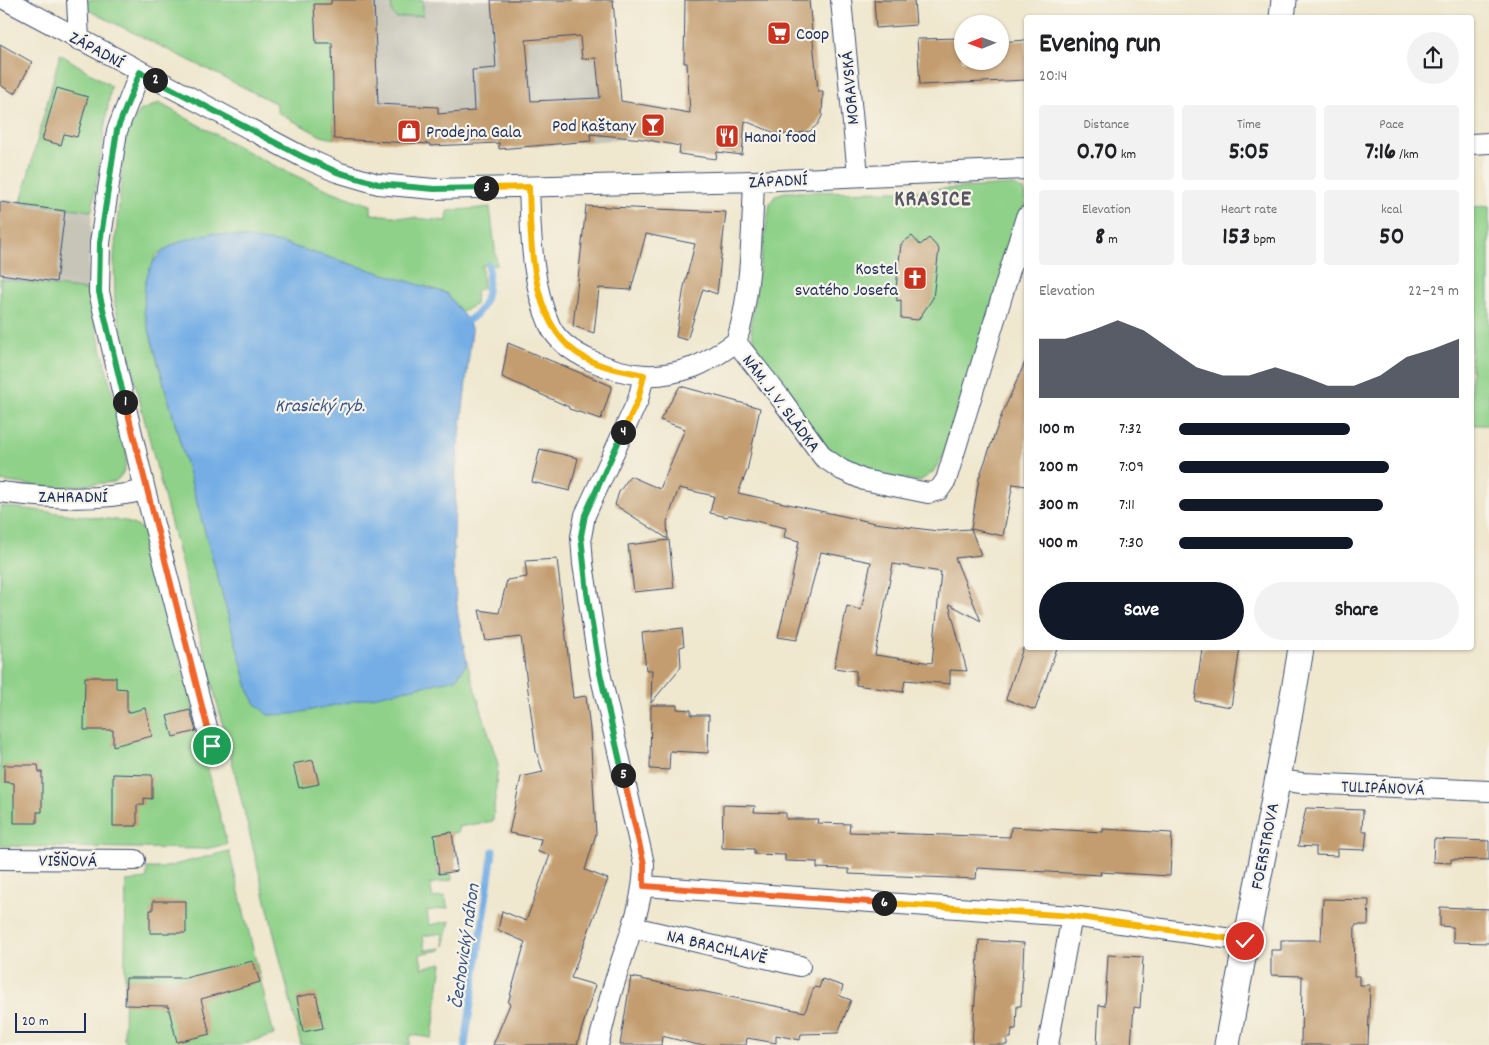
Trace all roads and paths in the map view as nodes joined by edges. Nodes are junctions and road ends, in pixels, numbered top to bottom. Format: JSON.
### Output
{"nodes":[{"id":1,"x":6,"y":0,"type":"edge"},
{"id":2,"x":77,"y":0,"type":"edge"},
{"id":3,"x":841,"y":0,"type":"edge"},
{"id":4,"x":1284,"y":0,"type":"edge"},
{"id":5,"x":1282,"y":15,"type":"edge"},
{"id":6,"x":79,"y":40,"type":"junction"},
{"id":7,"x":140,"y":72,"type":"junction"},
{"id":8,"x":1489,"y":143,"type":"edge"},
{"id":9,"x":1474,"y":144,"type":"edge"},
{"id":10,"x":1024,"y":169,"type":"edge"},
{"id":11,"x":858,"y":176,"type":"junction"},
{"id":12,"x":754,"y":181,"type":"junction"},
{"id":13,"x":529,"y":187,"type":"junction"},
{"id":14,"x":1024,"y":224,"type":"edge"},
{"id":15,"x":736,"y":342,"type":"junction"},
{"id":16,"x":644,"y":375,"type":"junction"},
{"id":17,"x":145,"y":490,"type":"junction"},
{"id":18,"x":0,"y":492,"type":"edge"},
{"id":19,"x":1301,"y":650,"type":"edge"},
{"id":20,"x":212,"y":746,"type":"dead end"},
{"id":21,"x":1278,"y":780,"type":"junction"},
{"id":22,"x":1489,"y":791,"type":"edge"},
{"id":23,"x":0,"y":859,"type":"edge"},
{"id":24,"x":135,"y":860,"type":"dead end"},
{"id":25,"x":644,"y":886,"type":"junction"},
{"id":26,"x":1072,"y":916,"type":"junction"},
{"id":27,"x":633,"y":926,"type":"junction"},
{"id":28,"x":1245,"y":941,"type":"junction"},
{"id":29,"x":800,"y":966,"type":"dead end"},
{"id":30,"x":598,"y":1045,"type":"edge"},
{"id":31,"x":1048,"y":1045,"type":"edge"},
{"id":32,"x":1227,"y":1045,"type":"edge"}],
"edges":[{"from":1,"to":6,"type":"street","name":"ZÁPADNÍ"},
{"from":2,"to":6,"type":"street"},
{"from":3,"to":11,"type":"street","name":"MORAVSKÁ"},
{"from":4,"to":5,"type":"street"},
{"from":6,"to":7,"type":"street","name":"ZÁPADNÍ"},
{"from":7,"to":13,"type":"street","name":"ZÁPADNÍ"},
{"from":7,"to":17,"type":"street"},
{"from":8,"to":9,"type":"street"},
{"from":10,"to":11,"type":"street","name":"ZÁPADNÍ"},
{"from":11,"to":12,"type":"street","name":"ZÁPADNÍ"},
{"from":12,"to":13,"type":"street","name":"ZÁPADNÍ"},
{"from":12,"to":15,"type":"street","name":"NÁM. J. V. SLÁDKA"},
{"from":13,"to":16,"type":"street"},
{"from":14,"to":15,"type":"street","name":"NÁM. J. V. SLÁDKA"},
{"from":15,"to":16,"type":"street"},
{"from":16,"to":25,"type":"street"},
{"from":17,"to":18,"type":"street","name":"ZAHRADNÍ"},
{"from":17,"to":20,"type":"street"},
{"from":19,"to":21,"type":"street","name":"FOERSTROVA"},
{"from":21,"to":22,"type":"street","name":"TULIPÁNOVÁ"},
{"from":21,"to":28,"type":"street","name":"FOERSTROVA"},
{"from":23,"to":24,"type":"street","name":"VIŠŇOVÁ"},
{"from":25,"to":26,"type":"street"},
{"from":25,"to":27,"type":"street"},
{"from":26,"to":28,"type":"street"},
{"from":26,"to":31,"type":"street"},
{"from":27,"to":29,"type":"street","name":"NA BRACHLAVĚ"},
{"from":27,"to":30,"type":"street"},
{"from":28,"to":32,"type":"street","name":"FOERSTROVA"}]}
